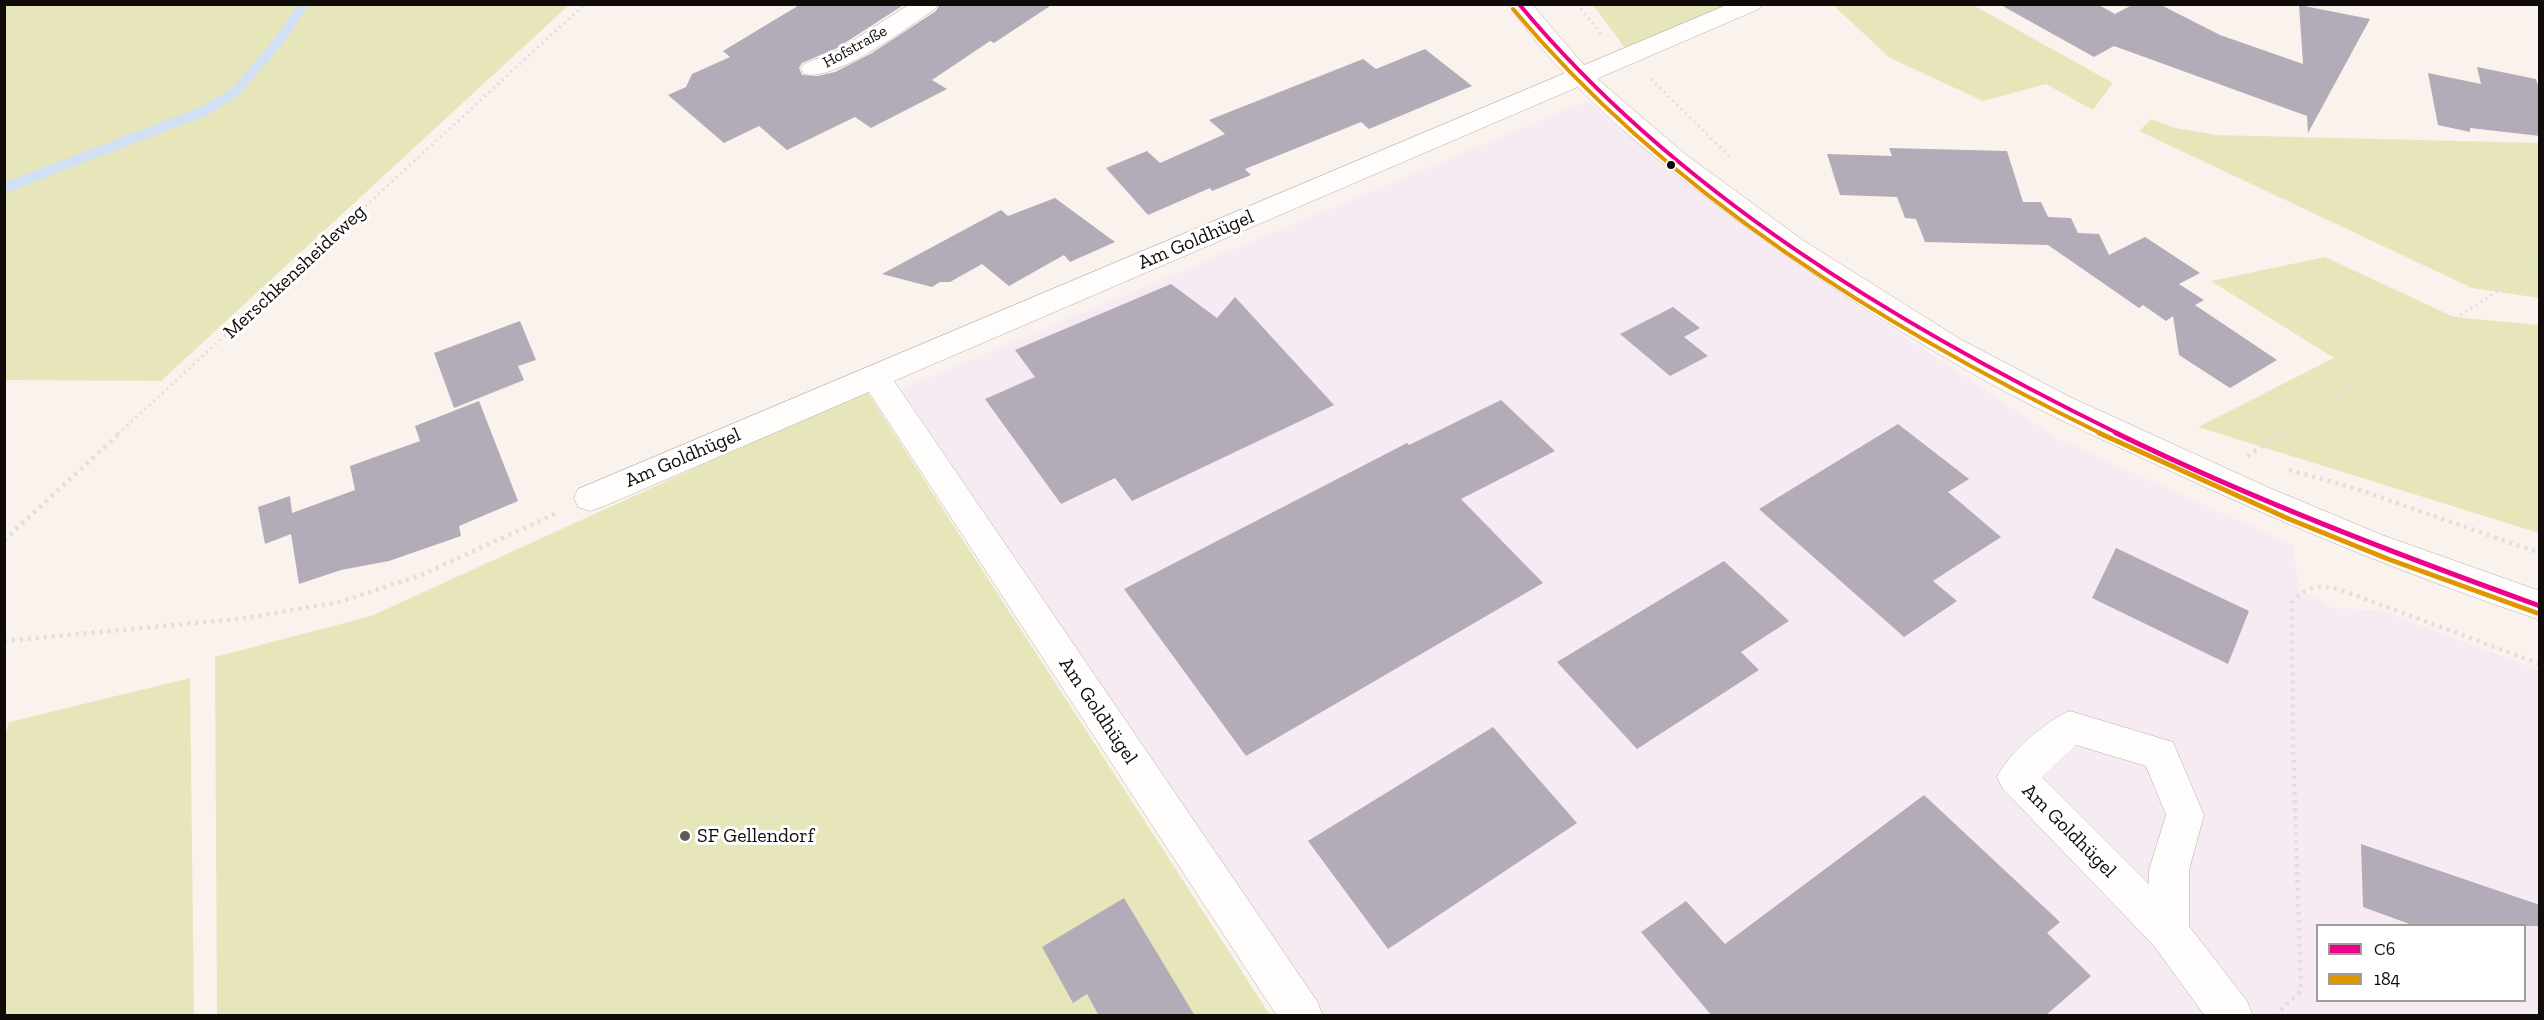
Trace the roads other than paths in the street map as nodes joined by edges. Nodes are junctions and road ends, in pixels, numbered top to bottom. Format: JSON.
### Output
{"nodes":[{"id":1,"x":927,"y":4,"type":"edge"},
{"id":2,"x":1519,"y":4,"type":"edge"},
{"id":3,"x":1751,"y":4,"type":"edge"},
{"id":4,"x":813,"y":69,"type":"dead end"},
{"id":5,"x":1583,"y":76,"type":"junction"},
{"id":6,"x":875,"y":377,"type":"junction"},
{"id":7,"x":590,"y":498,"type":"road end"},
{"id":8,"x":2540,"y":606,"type":"edge"},
{"id":9,"x":2168,"y":932,"type":"junction"},
{"id":10,"x":1302,"y":1016,"type":"edge"},
{"id":11,"x":2232,"y":1016,"type":"edge"}],
"edges":[{"from":1,"to":4,"type":"street","name":"Hofstraße"},
{"from":2,"to":5,"type":"street"},
{"from":3,"to":5,"type":"street","name":"Am Goldhügel"},
{"from":5,"to":6,"type":"street","name":"Am Goldhügel"},
{"from":5,"to":8,"type":"street"},
{"from":6,"to":7,"type":"street","name":"Am Goldhügel"},
{"from":6,"to":10,"type":"street","name":"Am Goldhügel"},
{"from":9,"to":9,"type":"street","name":"Am Goldhügel"},
{"from":9,"to":11,"type":"street","name":"Am Goldhügel"}]}
